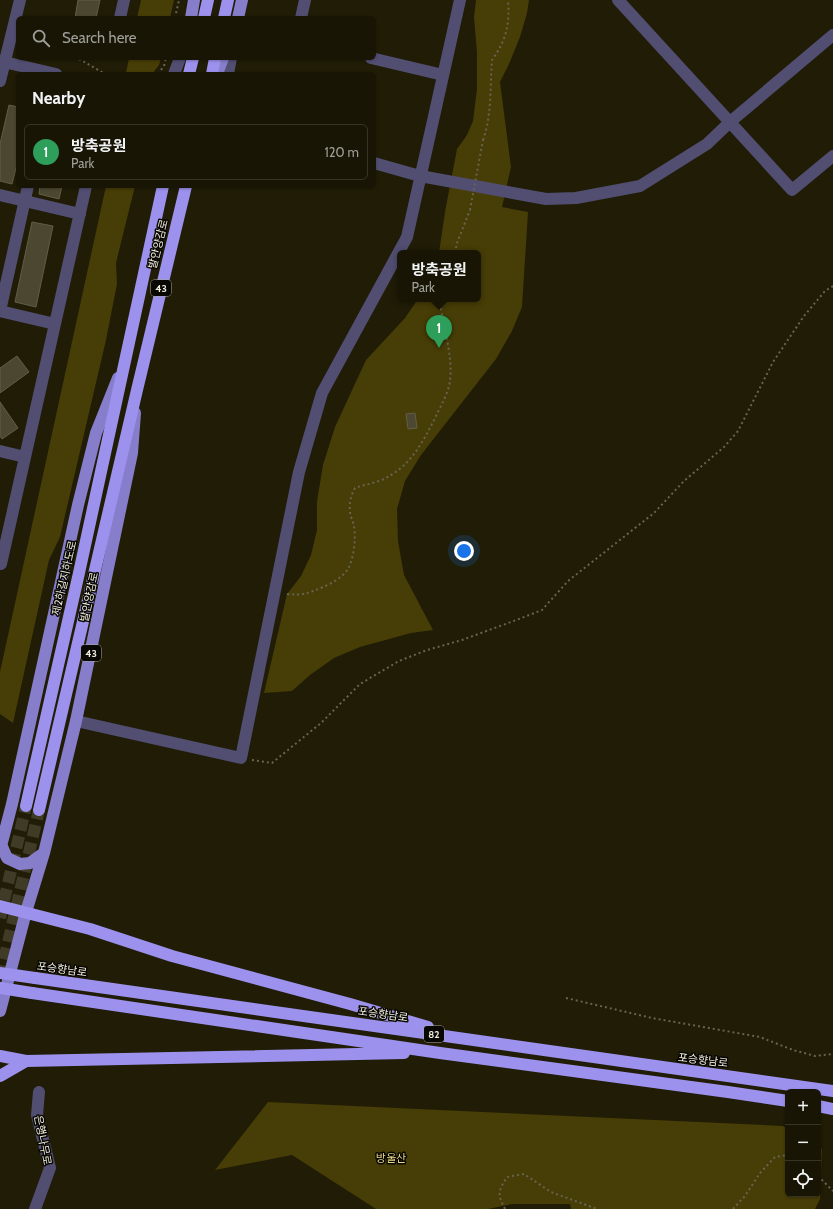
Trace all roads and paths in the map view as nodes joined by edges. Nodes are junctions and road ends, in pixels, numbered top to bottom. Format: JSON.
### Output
{"nodes":[{"id":1,"x":20,"y":0,"type":"edge"},
{"id":2,"x":124,"y":0,"type":"edge"},
{"id":3,"x":179,"y":0,"type":"edge"},
{"id":4,"x":193,"y":0,"type":"edge"},
{"id":5,"x":208,"y":0,"type":"edge"},
{"id":6,"x":228,"y":0,"type":"edge"},
{"id":7,"x":242,"y":0,"type":"edge"},
{"id":8,"x":305,"y":0,"type":"edge"},
{"id":9,"x":460,"y":0,"type":"edge"},
{"id":10,"x":508,"y":0,"type":"edge"},
{"id":11,"x":618,"y":0,"type":"edge"},
{"id":12,"x":120,"y":16,"type":"edge"},
{"id":13,"x":175,"y":16,"type":"edge"},
{"id":14,"x":189,"y":16,"type":"edge"},
{"id":15,"x":191,"y":16,"type":"edge"},
{"id":16,"x":204,"y":16,"type":"edge"},
{"id":17,"x":224,"y":16,"type":"edge"},
{"id":18,"x":238,"y":16,"type":"edge"},
{"id":19,"x":301,"y":16,"type":"edge"},
{"id":20,"x":833,"y":35,"type":"edge"},
{"id":21,"x":376,"y":59,"type":"edge"},
{"id":22,"x":81,"y":60,"type":"edge"},
{"id":23,"x":166,"y":60,"type":"edge"},
{"id":24,"x":179,"y":60,"type":"edge"},
{"id":25,"x":186,"y":60,"type":"edge"},
{"id":26,"x":192,"y":60,"type":"edge"},
{"id":27,"x":215,"y":60,"type":"edge"},
{"id":28,"x":222,"y":60,"type":"edge"},
{"id":29,"x":231,"y":60,"type":"edge"},
{"id":30,"x":2,"y":62,"type":"edge"},
{"id":31,"x":47,"y":72,"type":"edge"},
{"id":32,"x":102,"y":72,"type":"edge"},
{"id":33,"x":160,"y":72,"type":"edge"},
{"id":34,"x":175,"y":72,"type":"edge"},
{"id":35,"x":185,"y":72,"type":"edge"},
{"id":36,"x":190,"y":72,"type":"edge"},
{"id":37,"x":212,"y":72,"type":"edge"},
{"id":38,"x":218,"y":72,"type":"edge"},
{"id":39,"x":228,"y":72,"type":"edge"},
{"id":40,"x":443,"y":75,"type":"junction"},
{"id":41,"x":0,"y":81,"type":"edge"},
{"id":42,"x":730,"y":122,"type":"junction"},
{"id":43,"x":833,"y":156,"type":"edge"},
{"id":44,"x":376,"y":164,"type":"edge"},
{"id":45,"x":420,"y":176,"type":"junction"},
{"id":46,"x":28,"y":188,"type":"edge"},
{"id":47,"x":86,"y":188,"type":"edge"},
{"id":48,"x":163,"y":188,"type":"edge"},
{"id":49,"x":186,"y":188,"type":"edge"},
{"id":50,"x":0,"y":195,"type":"edge"},
{"id":51,"x":25,"y":201,"type":"junction"},
{"id":52,"x":80,"y":214,"type":"junction"},
{"id":53,"x":399,"y":250,"type":"edge"},
{"id":54,"x":456,"y":250,"type":"edge"},
{"id":55,"x":397,"y":254,"type":"edge"},
{"id":56,"x":4,"y":273,"type":"edge"},
{"id":57,"x":833,"y":286,"type":"edge"},
{"id":58,"x":440,"y":302,"type":"edge"},
{"id":59,"x":55,"y":324,"type":"junction"},
{"id":60,"x":127,"y":355,"type":"junction"},
{"id":61,"x":137,"y":390,"type":"junction"},
{"id":62,"x":0,"y":451,"type":"edge"},
{"id":63,"x":25,"y":457,"type":"junction"},
{"id":64,"x":1,"y":564,"type":"edge"},
{"id":65,"x":287,"y":594,"type":"dead end"},
{"id":66,"x":76,"y":721,"type":"junction"},
{"id":67,"x":241,"y":758,"type":"junction"},
{"id":68,"x":26,"y":806,"type":"tunnel mouth"},
{"id":69,"x":39,"y":810,"type":"tunnel mouth"},
{"id":70,"x":3,"y":824,"type":"edge"},
{"id":71,"x":0,"y":847,"type":"edge"},
{"id":72,"x":44,"y":853,"type":"junction"},
{"id":73,"x":0,"y":906,"type":"edge"},
{"id":74,"x":26,"y":912,"type":"junction"},
{"id":75,"x":0,"y":973,"type":"edge"},
{"id":76,"x":0,"y":988,"type":"edge"},
{"id":77,"x":566,"y":998,"type":"dead end"},
{"id":78,"x":0,"y":1010,"type":"edge"},
{"id":79,"x":466,"y":1039,"type":"junction"},
{"id":80,"x":440,"y":1053,"type":"junction"},
{"id":81,"x":833,"y":1054,"type":"edge"},
{"id":82,"x":0,"y":1056,"type":"edge"},
{"id":83,"x":26,"y":1061,"type":"junction"},
{"id":84,"x":0,"y":1076,"type":"edge"},
{"id":85,"x":833,"y":1091,"type":"edge"},
{"id":86,"x":39,"y":1092,"type":"dead end"},
{"id":87,"x":785,"y":1102,"type":"edge"},
{"id":88,"x":821,"y":1107,"type":"edge"},
{"id":89,"x":833,"y":1109,"type":"edge"},
{"id":90,"x":785,"y":1155,"type":"edge"},
{"id":91,"x":821,"y":1179,"type":"edge"},
{"id":92,"x":833,"y":1191,"type":"edge"},
{"id":93,"x":35,"y":1209,"type":"edge"},
{"id":94,"x":505,"y":1209,"type":"edge"},
{"id":95,"x":597,"y":1209,"type":"edge"},
{"id":96,"x":733,"y":1209,"type":"edge"}],
"edges":[{"from":1,"to":30,"type":"street"},
{"from":2,"to":12,"type":"street"},
{"from":3,"to":13,"type":"path"},
{"from":4,"to":14,"type":"street"},
{"from":4,"to":15,"type":"main road"},
{"from":5,"to":16,"type":"highway"},
{"from":6,"to":17,"type":"highway"},
{"from":7,"to":18,"type":"main road"},
{"from":8,"to":19,"type":"street"},
{"from":9,"to":40,"type":"street"},
{"from":10,"to":54,"type":"path","bridge":true},
{"from":11,"to":42,"type":"street"},
{"from":20,"to":42,"type":"street"},
{"from":21,"to":40,"type":"street"},
{"from":22,"to":32,"type":"path"},
{"from":23,"to":33,"type":"path"},
{"from":24,"to":34,"type":"street"},
{"from":25,"to":35,"type":"main road"},
{"from":26,"to":36,"type":"highway"},
{"from":27,"to":37,"type":"highway"},
{"from":28,"to":38,"type":"main road"},
{"from":29,"to":39,"type":"street"},
{"from":30,"to":31,"type":"street"},
{"from":30,"to":41,"type":"street"},
{"from":40,"to":45,"type":"street"},
{"from":42,"to":43,"type":"street"},
{"from":42,"to":45,"type":"street"},
{"from":44,"to":45,"type":"street"},
{"from":45,"to":53,"type":"street"},
{"from":46,"to":51,"type":"street"},
{"from":47,"to":52,"type":"street"},
{"from":48,"to":60,"type":"highway","name":"발안양감로","number":"43"},
{"from":49,"to":61,"type":"highway","name":"발안양감로","number":"43"},
{"from":50,"to":51,"type":"street"},
{"from":51,"to":52,"type":"street"},
{"from":51,"to":56,"type":"street"},
{"from":52,"to":59,"type":"street"},
{"from":55,"to":67,"type":"street"},
{"from":56,"to":59,"type":"street"},
{"from":57,"to":67,"type":"path"},
{"from":58,"to":65,"type":"path"},
{"from":59,"to":63,"type":"street"},
{"from":60,"to":68,"type":"highway","name":"제2하길지하도로"},
{"from":60,"to":70,"type":"main road","name":"발안양감로","number":"43"},
{"from":61,"to":66,"type":"main road","name":"발안양감로","number":"43"},
{"from":61,"to":69,"type":"highway"},
{"from":62,"to":63,"type":"street"},
{"from":63,"to":64,"type":"street"},
{"from":66,"to":67,"type":"street"},
{"from":66,"to":72,"type":"main road","name":"발안양감로","number":"43"},
{"from":70,"to":71,"type":"main road","name":"발안양감로","number":"43"},
{"from":71,"to":72,"type":"main road"},
{"from":72,"to":74,"type":"main road","name":"발안양감로","number":"43"},
{"from":73,"to":74,"type":"highway"},
{"from":74,"to":78,"type":"main road","name":"발안양감로","number":"43"},
{"from":74,"to":79,"type":"highway"},
{"from":75,"to":79,"type":"highway","name":"포승향남로","number":"82","bridge":true},
{"from":76,"to":80,"type":"highway","number":"82","bridge":true},
{"from":77,"to":81,"type":"path"},
{"from":79,"to":85,"type":"highway","name":"포승향남로","number":"82"},
{"from":80,"to":83,"type":"highway"},
{"from":80,"to":87,"type":"highway","number":"82"},
{"from":82,"to":83,"type":"highway"},
{"from":83,"to":84,"type":"highway"},
{"from":86,"to":93,"type":"street","name":"은행나무로"},
{"from":88,"to":89,"type":"highway"},
{"from":90,"to":96,"type":"path"},
{"from":91,"to":92,"type":"path"},
{"from":94,"to":95,"type":"path"}]}
